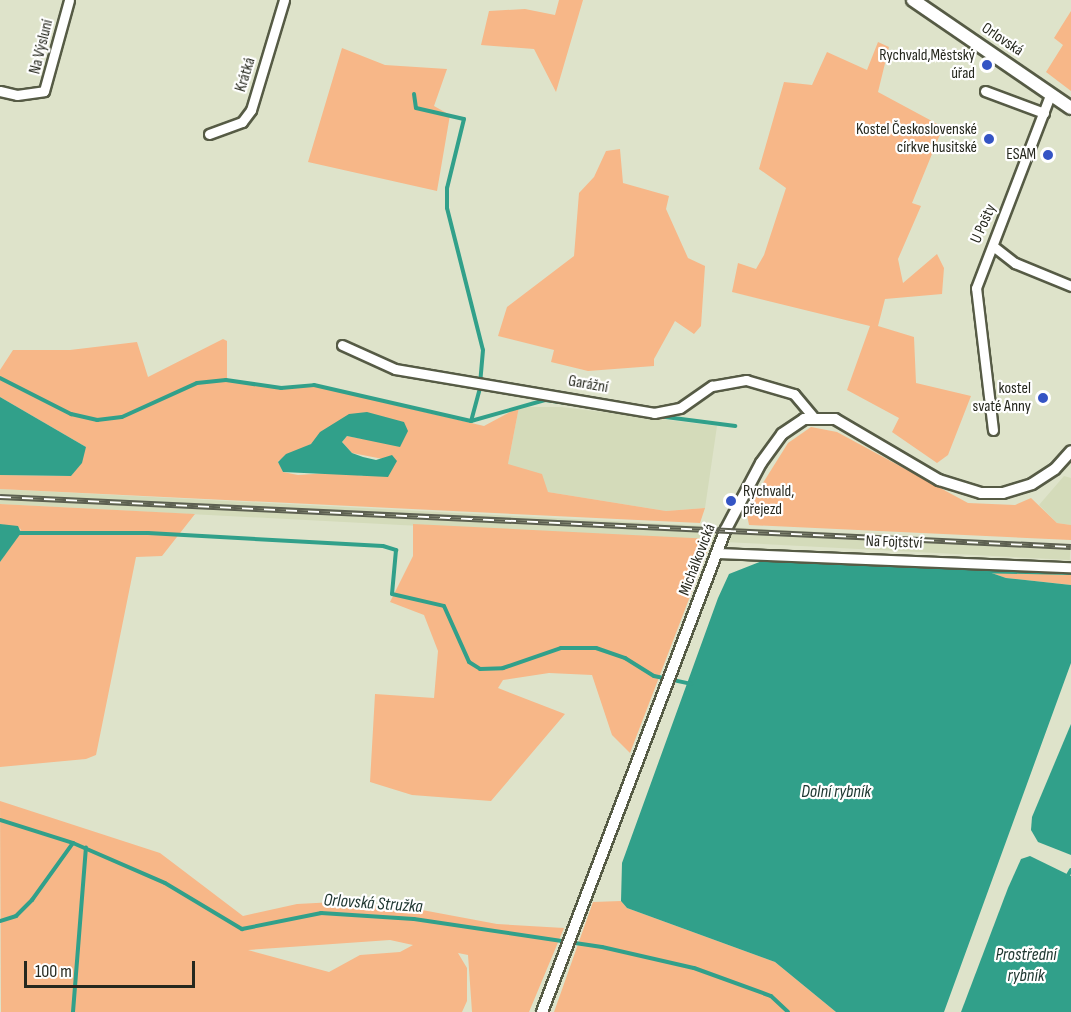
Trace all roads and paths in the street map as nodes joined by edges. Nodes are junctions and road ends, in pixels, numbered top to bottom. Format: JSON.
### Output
{"nodes":[{"id":1,"x":69,"y":0,"type":"edge"},
{"id":2,"x":284,"y":0,"type":"edge"},
{"id":3,"x":913,"y":0,"type":"edge"},
{"id":4,"x":0,"y":91,"type":"edge"},
{"id":5,"x":985,"y":91,"type":"dead end"},
{"id":6,"x":1051,"y":93,"type":"junction"},
{"id":7,"x":1071,"y":108,"type":"edge"},
{"id":8,"x":1044,"y":113,"type":"junction"},
{"id":9,"x":209,"y":134,"type":"dead end"},
{"id":10,"x":993,"y":246,"type":"junction"},
{"id":11,"x":1071,"y":286,"type":"edge"},
{"id":12,"x":342,"y":345,"type":"dead end"},
{"id":13,"x":813,"y":417,"type":"junction"},
{"id":14,"x":993,"y":430,"type":"dead end"},
{"id":15,"x":1071,"y":452,"type":"edge"},
{"id":16,"x":717,"y":553,"type":"junction"},
{"id":17,"x":1071,"y":567,"type":"edge"},
{"id":18,"x":542,"y":1012,"type":"edge"}],
"edges":[{"from":1,"to":4,"type":"street","name":"Na Výsluní"},
{"from":2,"to":9,"type":"street","name":"Krátká"},
{"from":3,"to":6,"type":"main road","name":"Orlovská"},
{"from":5,"to":8,"type":"street"},
{"from":6,"to":7,"type":"main road","name":"Orlovská"},
{"from":6,"to":8,"type":"street","name":"U Pošty"},
{"from":8,"to":10,"type":"street","name":"U Pošty"},
{"from":10,"to":11,"type":"street"},
{"from":10,"to":14,"type":"street","name":"U Pošty"},
{"from":12,"to":13,"type":"street","name":"Garážní"},
{"from":13,"to":15,"type":"street"},
{"from":13,"to":16,"type":"street","name":"Michálkovická"},
{"from":16,"to":17,"type":"street","name":"Na Fojtství"},
{"from":16,"to":18,"type":"street","name":"Michálkovická"}]}
